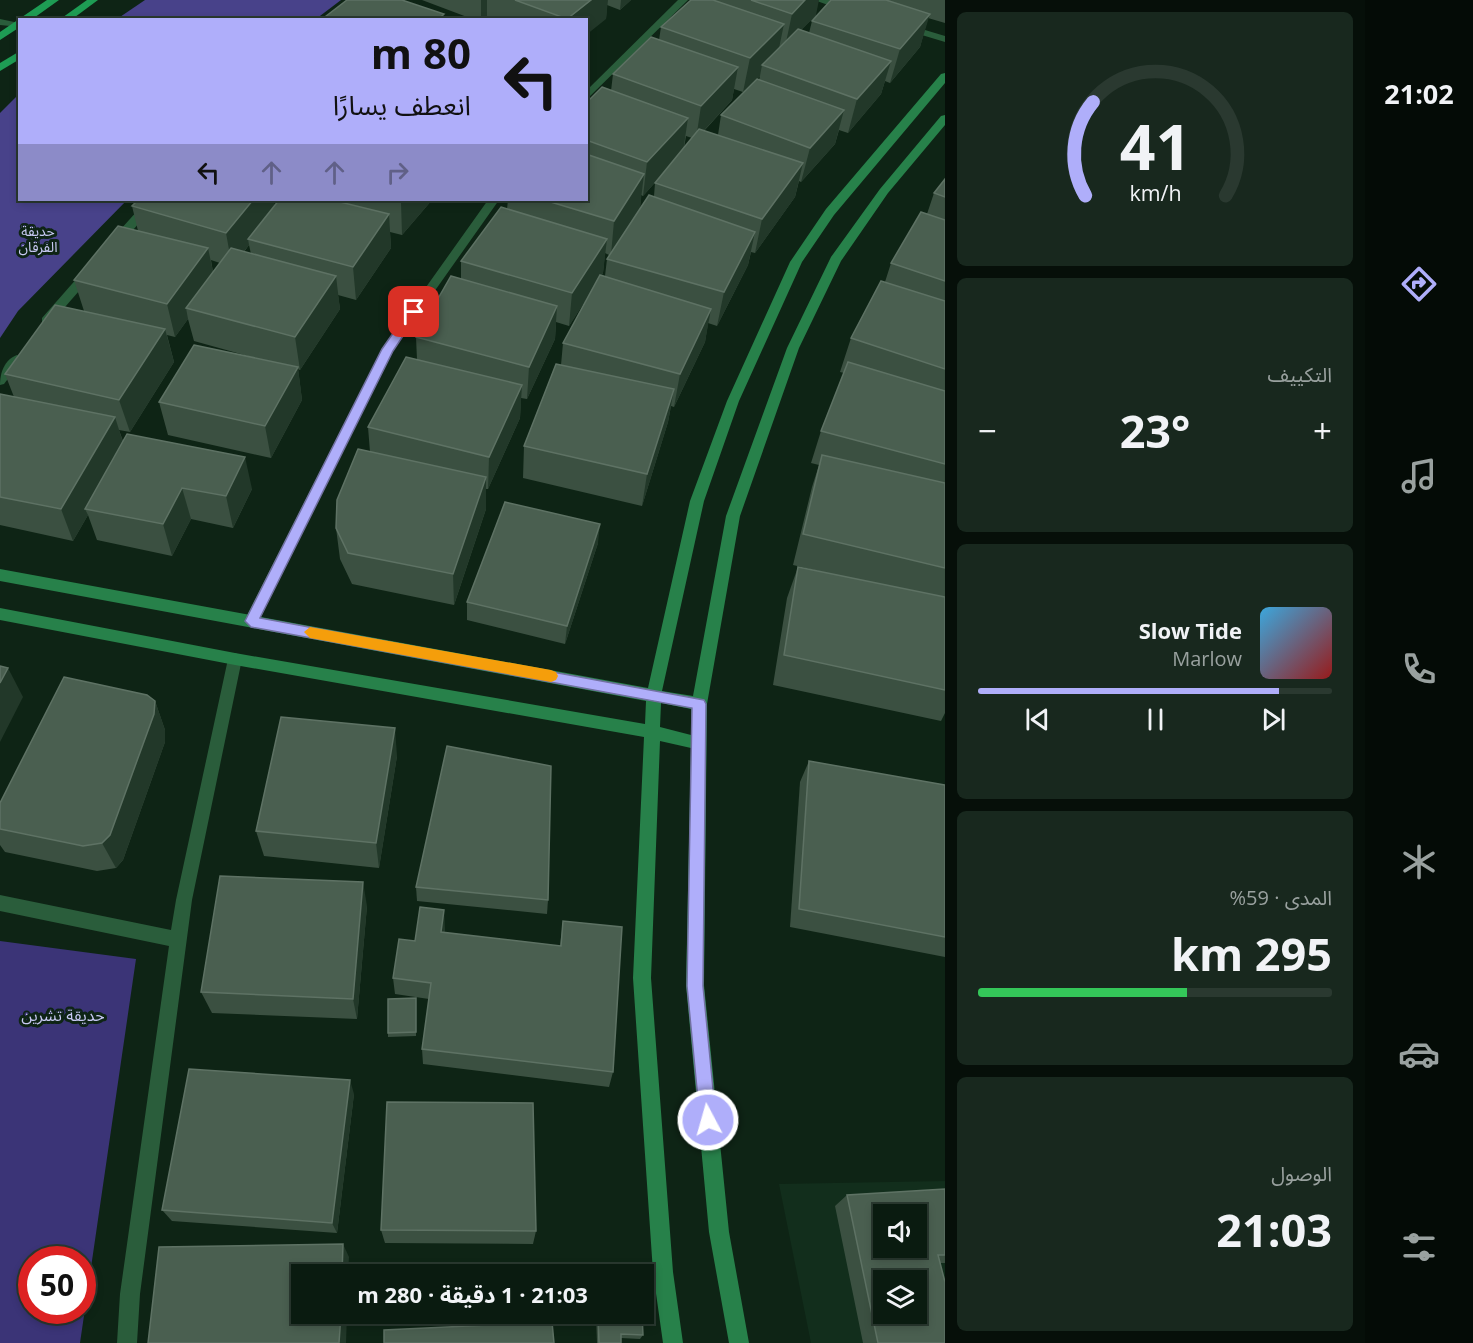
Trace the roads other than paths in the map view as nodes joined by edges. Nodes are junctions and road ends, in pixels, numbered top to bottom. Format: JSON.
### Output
{"nodes":[{"id":1,"x":54,"y":0,"type":"edge"},
{"id":2,"x":93,"y":0,"type":"edge"},
{"id":3,"x":683,"y":0,"type":"edge"},
{"id":4,"x":819,"y":0,"type":"edge"},
{"id":5,"x":854,"y":11,"type":"edge"},
{"id":6,"x":26,"y":18,"type":"edge"},
{"id":7,"x":67,"y":18,"type":"edge"},
{"id":8,"x":0,"y":22,"type":"edge"},
{"id":9,"x":18,"y":22,"type":"edge"},
{"id":10,"x":18,"y":24,"type":"edge"},
{"id":11,"x":899,"y":25,"type":"edge"},
{"id":12,"x":0,"y":37,"type":"edge"},
{"id":13,"x":945,"y":39,"type":"edge"},
{"id":14,"x":18,"y":55,"type":"edge"},
{"id":15,"x":0,"y":68,"type":"edge"},
{"id":16,"x":945,"y":76,"type":"edge"},
{"id":17,"x":588,"y":81,"type":"edge"},
{"id":18,"x":599,"y":84,"type":"junction"},
{"id":19,"x":588,"y":95,"type":"edge"},
{"id":20,"x":945,"y":118,"type":"edge"},
{"id":21,"x":152,"y":201,"type":"edge"},
{"id":22,"x":491,"y":201,"type":"edge"},
{"id":23,"x":39,"y":328,"type":"edge"},
{"id":24,"x":26,"y":345,"type":"edge"},
{"id":25,"x":0,"y":381,"type":"edge"},
{"id":26,"x":0,"y":575,"type":"edge"},
{"id":27,"x":0,"y":614,"type":"edge"},
{"id":28,"x":251,"y":621,"type":"junction"},
{"id":29,"x":235,"y":659,"type":"junction"},
{"id":30,"x":654,"y":695,"type":"junction"},
{"id":31,"x":699,"y":704,"type":"junction"},
{"id":32,"x":652,"y":732,"type":"junction"},
{"id":33,"x":698,"y":743,"type":"junction"},
{"id":34,"x":0,"y":903,"type":"edge"},
{"id":35,"x":179,"y":940,"type":"junction"},
{"id":36,"x":127,"y":1343,"type":"edge"},
{"id":37,"x":673,"y":1343,"type":"edge"},
{"id":38,"x":739,"y":1343,"type":"edge"}],
"edges":[{"from":1,"to":6,"type":"main road"},
{"from":2,"to":7,"type":"main road"},
{"from":3,"to":18,"type":"street"},
{"from":4,"to":5,"type":"street"},
{"from":8,"to":9,"type":"street"},
{"from":10,"to":12,"type":"main road"},
{"from":11,"to":13,"type":"street"},
{"from":14,"to":15,"type":"main road"},
{"from":16,"to":30,"type":"main road"},
{"from":17,"to":18,"type":"street"},
{"from":18,"to":19,"type":"street"},
{"from":20,"to":31,"type":"main road"},
{"from":21,"to":23,"type":"street"},
{"from":22,"to":28,"type":"street"},
{"from":24,"to":25,"type":"street"},
{"from":26,"to":28,"type":"main road"},
{"from":27,"to":29,"type":"main road"},
{"from":28,"to":30,"type":"main road"},
{"from":29,"to":32,"type":"main road"},
{"from":29,"to":35,"type":"street"},
{"from":30,"to":31,"type":"main road"},
{"from":30,"to":32,"type":"main road"},
{"from":31,"to":33,"type":"main road"},
{"from":32,"to":33,"type":"main road"},
{"from":32,"to":37,"type":"main road"},
{"from":33,"to":38,"type":"main road"},
{"from":34,"to":35,"type":"street"},
{"from":35,"to":36,"type":"street"}]}
